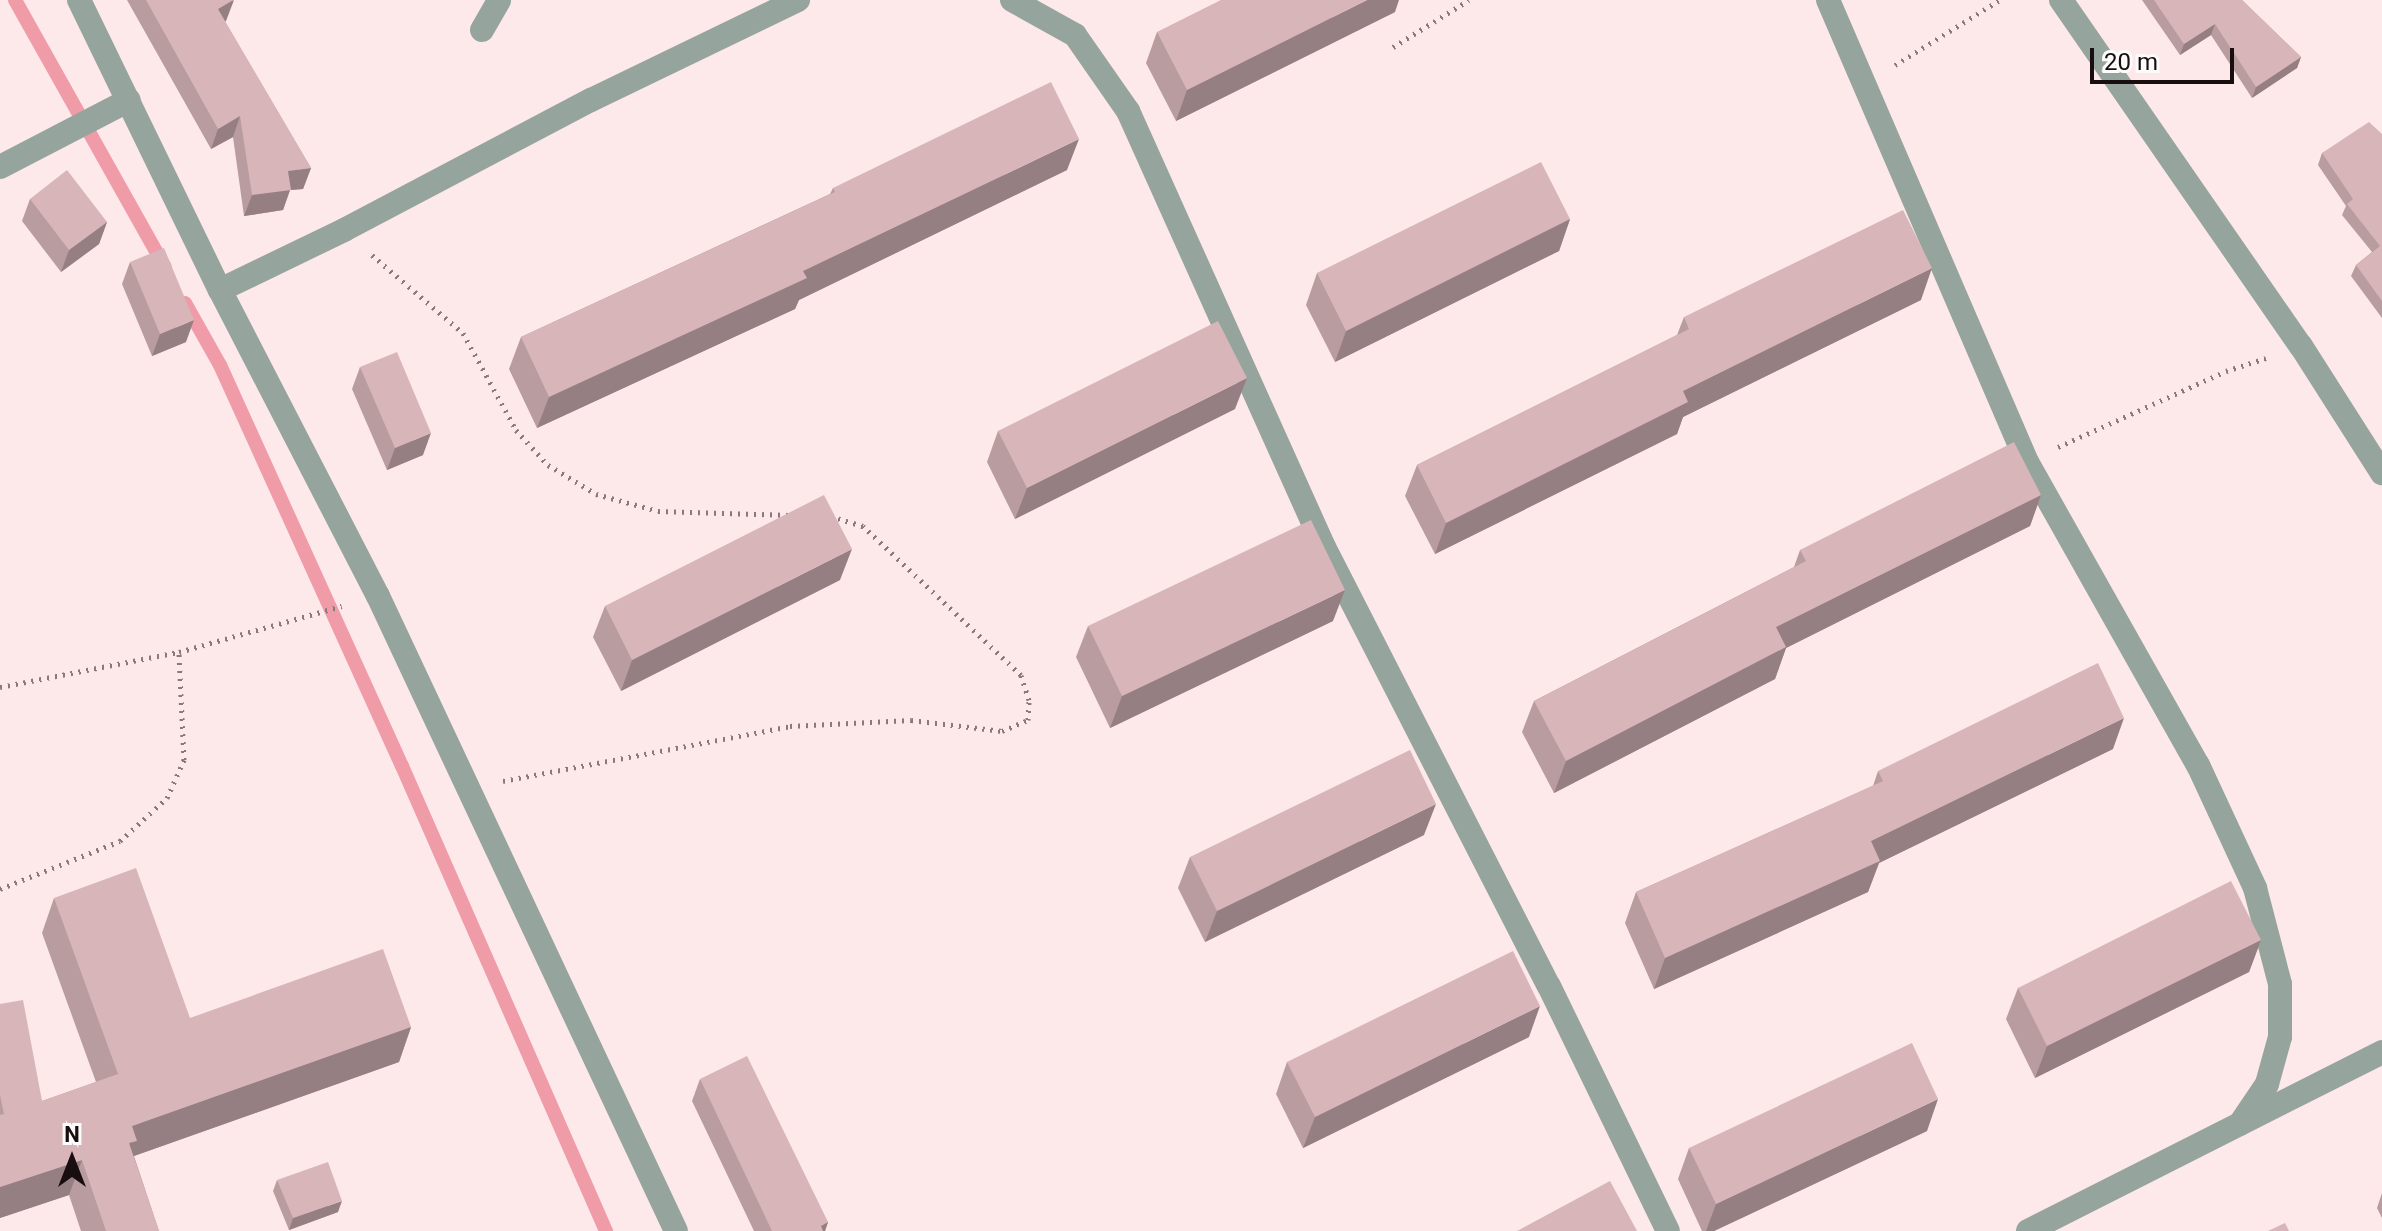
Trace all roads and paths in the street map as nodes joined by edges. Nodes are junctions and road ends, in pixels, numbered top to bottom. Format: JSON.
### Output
{"nodes":[{"id":1,"x":79,"y":0,"type":"edge"},
{"id":2,"x":499,"y":0,"type":"edge"},
{"id":3,"x":798,"y":0,"type":"edge"},
{"id":4,"x":1012,"y":0,"type":"edge"},
{"id":5,"x":1469,"y":0,"type":"edge"},
{"id":6,"x":1828,"y":0,"type":"edge"},
{"id":7,"x":2000,"y":0,"type":"edge"},
{"id":8,"x":2061,"y":0,"type":"edge"},
{"id":9,"x":482,"y":30,"type":"dead end"},
{"id":10,"x":1393,"y":47,"type":"dead end"},
{"id":11,"x":1864,"y":85,"type":"junction"},
{"id":12,"x":129,"y":100,"type":"junction"},
{"id":13,"x":0,"y":167,"type":"edge"},
{"id":14,"x":344,"y":230,"type":"junction"},
{"id":15,"x":220,"y":290,"type":"junction"},
{"id":16,"x":2301,"y":346,"type":"junction"},
{"id":17,"x":2027,"y":462,"type":"junction"},
{"id":18,"x":2382,"y":473,"type":"edge"},
{"id":19,"x":792,"y":515,"type":"edge"},
{"id":20,"x":822,"y":516,"type":"edge"},
{"id":21,"x":378,"y":596,"type":"junction"},
{"id":22,"x":179,"y":652,"type":"junction"},
{"id":23,"x":0,"y":687,"type":"edge"},
{"id":24,"x":467,"y":788,"type":"junction"},
{"id":25,"x":0,"y":889,"type":"edge"},
{"id":26,"x":2382,"y":1052,"type":"edge"},
{"id":27,"x":2240,"y":1124,"type":"junction"},
{"id":28,"x":676,"y":1231,"type":"edge"},
{"id":29,"x":1668,"y":1231,"type":"edge"},
{"id":30,"x":2028,"y":1231,"type":"edge"}],
"edges":[{"from":1,"to":12,"type":"street"},
{"from":2,"to":9,"type":"street"},
{"from":3,"to":14,"type":"street"},
{"from":4,"to":29,"type":"street"},
{"from":5,"to":10,"type":"path"},
{"from":6,"to":11,"type":"street"},
{"from":7,"to":11,"type":"path"},
{"from":8,"to":16,"type":"street"},
{"from":11,"to":17,"type":"street"},
{"from":12,"to":13,"type":"street"},
{"from":12,"to":15,"type":"street"},
{"from":14,"to":15,"type":"street"},
{"from":14,"to":19,"type":"path"},
{"from":15,"to":21,"type":"street"},
{"from":16,"to":17,"type":"path"},
{"from":16,"to":18,"type":"street"},
{"from":17,"to":27,"type":"street"},
{"from":20,"to":24,"type":"path"},
{"from":21,"to":22,"type":"path"},
{"from":21,"to":24,"type":"street"},
{"from":22,"to":23,"type":"path"},
{"from":22,"to":25,"type":"path"},
{"from":24,"to":28,"type":"street"},
{"from":26,"to":27,"type":"street"},
{"from":27,"to":30,"type":"street"}]}
